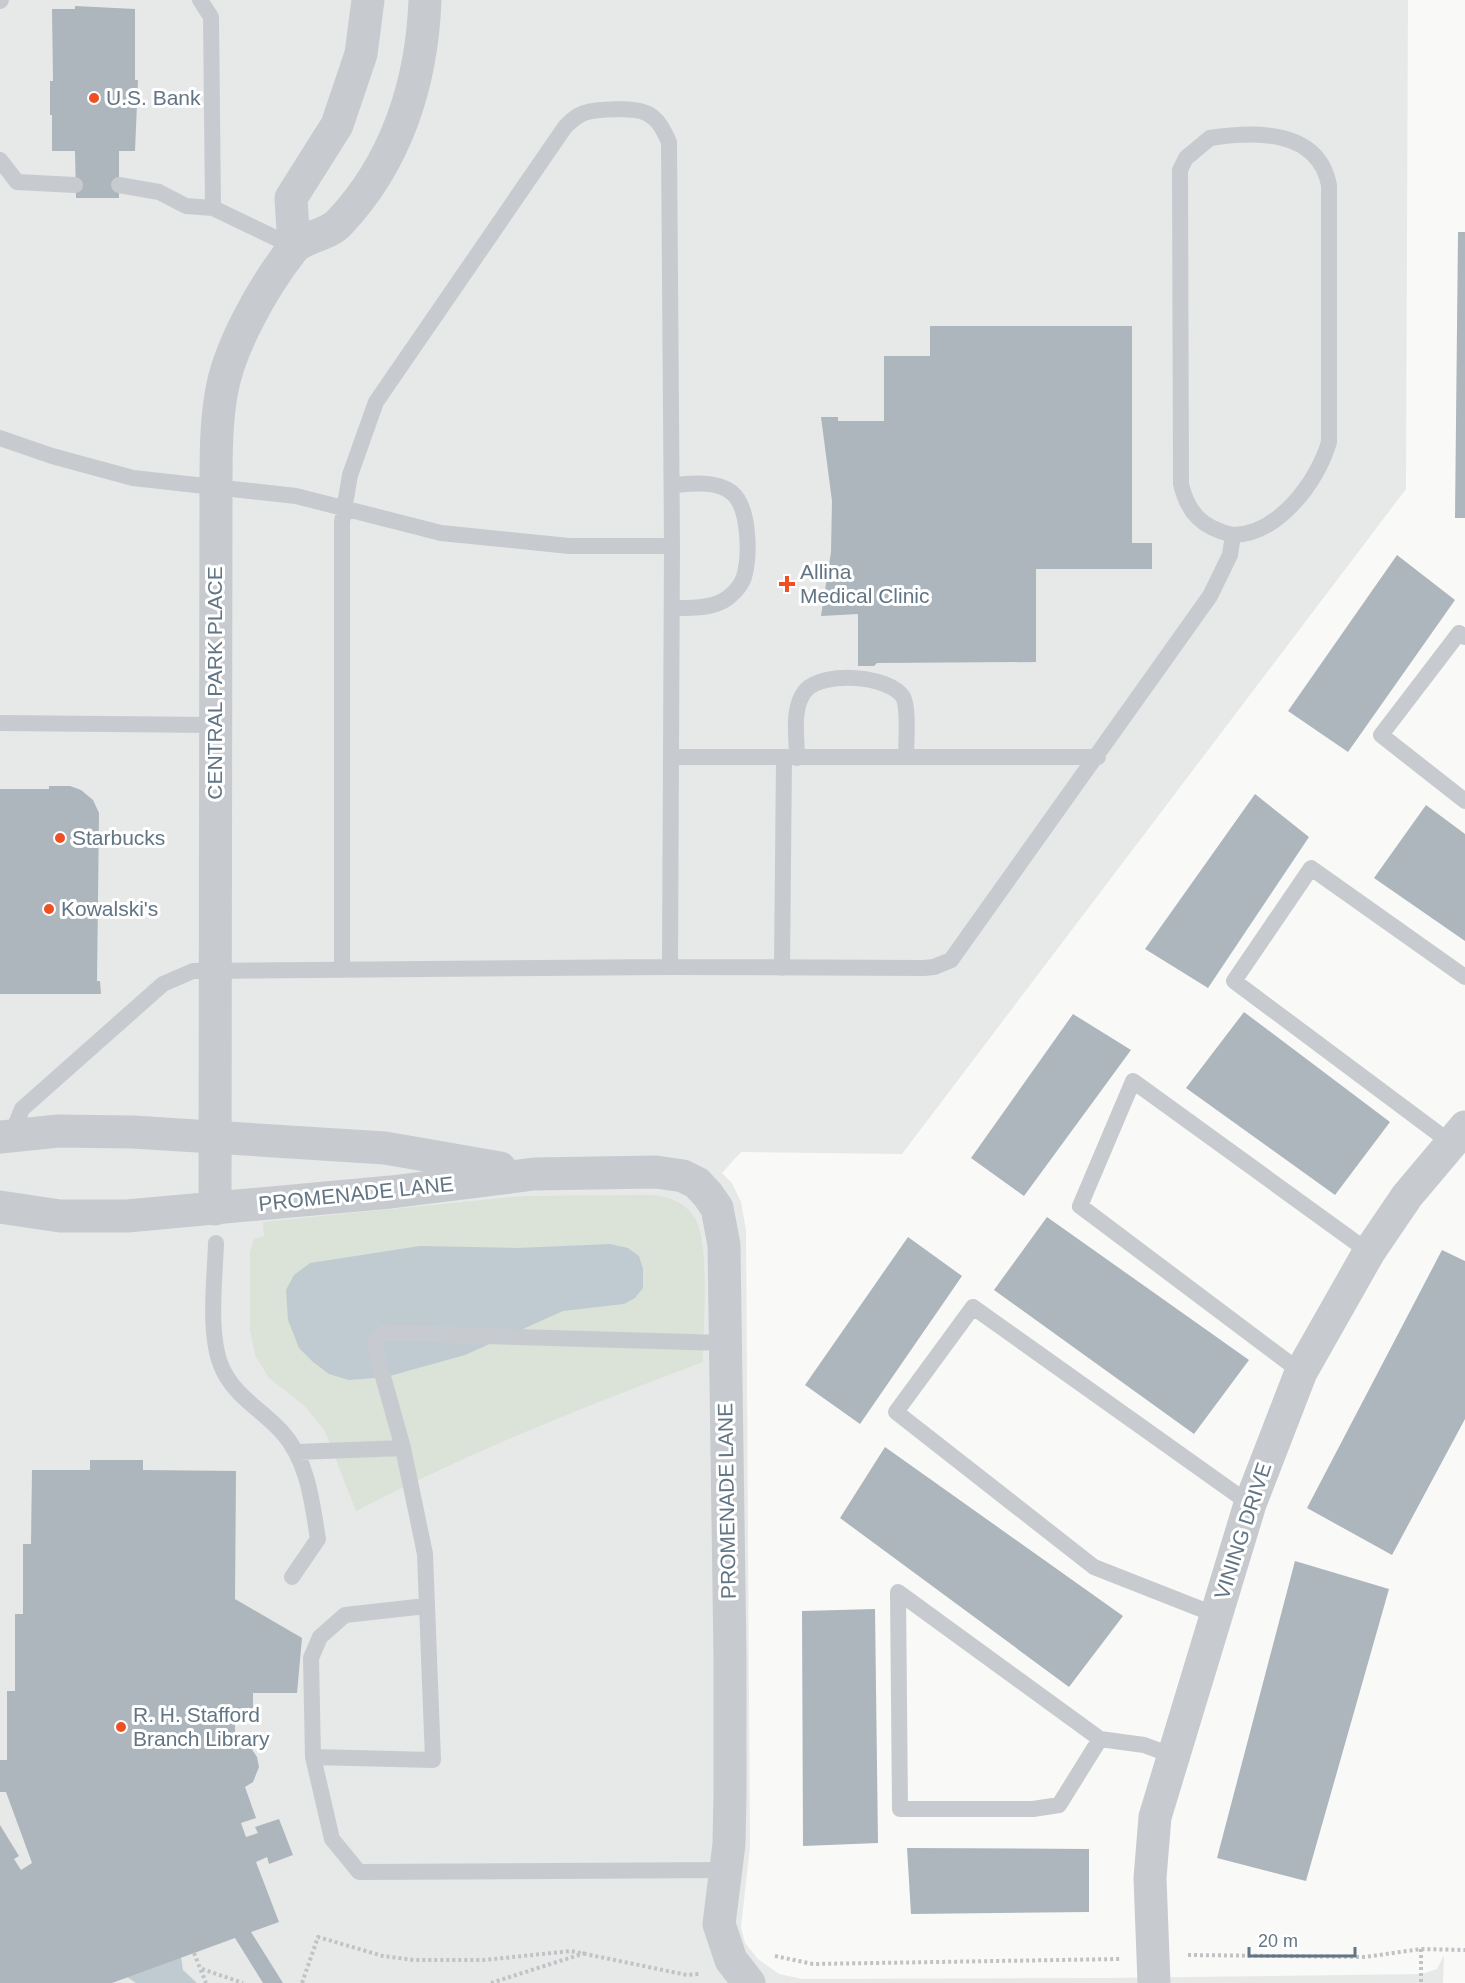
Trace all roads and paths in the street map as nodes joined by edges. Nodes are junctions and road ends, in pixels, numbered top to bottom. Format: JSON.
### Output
{"nodes":[{"id":1,"x":200,"y":0,"type":"edge"},
{"id":2,"x":368,"y":0,"type":"edge"},
{"id":3,"x":425,"y":0,"type":"edge"},
{"id":4,"x":0,"y":160,"type":"edge"},
{"id":5,"x":75,"y":185,"type":"dead end"},
{"id":6,"x":118,"y":185,"type":"dead end"},
{"id":7,"x":213,"y":208,"type":"junction"},
{"id":8,"x":294,"y":247,"type":"junction"},
{"id":9,"x":0,"y":438,"type":"edge"},
{"id":10,"x":672,"y":485,"type":"junction"},
{"id":11,"x":216,"y":486,"type":"junction"},
{"id":12,"x":344,"y":509,"type":"junction"},
{"id":13,"x":1233,"y":535,"type":"junction"},
{"id":14,"x":672,"y":546,"type":"junction"},
{"id":15,"x":672,"y":608,"type":"junction"},
{"id":16,"x":1465,"y":637,"type":"edge"},
{"id":17,"x":0,"y":723,"type":"edge"},
{"id":18,"x":215,"y":725,"type":"junction"},
{"id":19,"x":672,"y":757,"type":"junction"},
{"id":20,"x":906,"y":757,"type":"junction"},
{"id":21,"x":1098,"y":757,"type":"junction"},
{"id":22,"x":790,"y":758,"type":"junction"},
{"id":23,"x":1465,"y":801,"type":"edge"},
{"id":24,"x":670,"y":967,"type":"junction"},
{"id":25,"x":342,"y":968,"type":"junction"},
{"id":26,"x":782,"y":968,"type":"junction"},
{"id":27,"x":216,"y":970,"type":"junction"},
{"id":28,"x":1465,"y":977,"type":"edge"},
{"id":29,"x":1458,"y":1135,"type":"edge"},
{"id":30,"x":5,"y":1137,"type":"edge"},
{"id":31,"x":215,"y":1137,"type":"junction"},
{"id":32,"x":534,"y":1174,"type":"junction"},
{"id":33,"x":0,"y":1207,"type":"edge"},
{"id":34,"x":215,"y":1209,"type":"junction"},
{"id":35,"x":216,"y":1243,"type":"dead end"},
{"id":36,"x":1369,"y":1252,"type":"junction"},
{"id":37,"x":725,"y":1343,"type":"junction"},
{"id":38,"x":1301,"y":1372,"type":"junction"},
{"id":39,"x":403,"y":1448,"type":"junction"},
{"id":40,"x":297,"y":1452,"type":"junction"},
{"id":41,"x":1250,"y":1504,"type":"junction"},
{"id":42,"x":292,"y":1577,"type":"dead end"},
{"id":43,"x":426,"y":1606,"type":"junction"},
{"id":44,"x":1216,"y":1615,"type":"junction"},
{"id":45,"x":1100,"y":1739,"type":"junction"},
{"id":46,"x":313,"y":1756,"type":"junction"},
{"id":47,"x":1174,"y":1756,"type":"junction"},
{"id":48,"x":727,"y":1870,"type":"junction"},
{"id":49,"x":1421,"y":1949,"type":"junction"},
{"id":50,"x":1465,"y":1950,"type":"edge"},
{"id":51,"x":194,"y":1953,"type":"dead end"},
{"id":52,"x":585,"y":1953,"type":"junction"},
{"id":53,"x":202,"y":1969,"type":"junction"},
{"id":54,"x":1153,"y":1970,"type":"edge"},
{"id":55,"x":740,"y":1971,"type":"edge"},
{"id":56,"x":206,"y":1983,"type":"edge"},
{"id":57,"x":243,"y":1983,"type":"edge"},
{"id":58,"x":302,"y":1983,"type":"edge"},
{"id":59,"x":491,"y":1983,"type":"edge"},
{"id":60,"x":1421,"y":1983,"type":"edge"}],
"edges":[{"from":1,"to":7,"type":"lane"},
{"from":2,"to":8,"type":"street"},
{"from":3,"to":8,"type":"street"},
{"from":4,"to":5,"type":"lane"},
{"from":6,"to":7,"type":"lane"},
{"from":7,"to":8,"type":"lane"},
{"from":8,"to":11,"type":"street","name":"CENTRAL PARK PLACE"},
{"from":9,"to":11,"type":"lane"},
{"from":10,"to":12,"type":"lane"},
{"from":10,"to":14,"type":"lane"},
{"from":10,"to":15,"type":"lane"},
{"from":11,"to":12,"type":"lane"},
{"from":11,"to":18,"type":"street","name":"CENTRAL PARK PLACE"},
{"from":12,"to":14,"type":"lane"},
{"from":12,"to":25,"type":"lane"},
{"from":13,"to":13,"type":"lane"},
{"from":13,"to":21,"type":"lane"},
{"from":14,"to":15,"type":"lane"},
{"from":15,"to":19,"type":"lane"},
{"from":16,"to":23,"type":"lane"},
{"from":17,"to":18,"type":"lane"},
{"from":18,"to":27,"type":"street","name":"CENTRAL PARK PLACE"},
{"from":19,"to":22,"type":"lane"},
{"from":19,"to":24,"type":"lane"},
{"from":20,"to":21,"type":"lane"},
{"from":20,"to":22,"type":"lane"},
{"from":20,"to":22,"type":"lane"},
{"from":21,"to":26,"type":"lane"},
{"from":22,"to":26,"type":"lane"},
{"from":24,"to":25,"type":"lane"},
{"from":24,"to":26,"type":"lane"},
{"from":25,"to":27,"type":"lane"},
{"from":27,"to":30,"type":"lane"},
{"from":27,"to":31,"type":"street","name":"CENTRAL PARK PLACE"},
{"from":28,"to":29,"type":"lane"},
{"from":29,"to":36,"type":"street","name":"VINING DRIVE"},
{"from":30,"to":31,"type":"street"},
{"from":31,"to":32,"type":"street","name":"PROMENADE LANE"},
{"from":31,"to":34,"type":"street","name":"CENTRAL PARK PLACE"},
{"from":32,"to":34,"type":"street","name":"PROMENADE LANE"},
{"from":32,"to":37,"type":"street","name":"PROMENADE LANE"},
{"from":33,"to":34,"type":"street"},
{"from":35,"to":40,"type":"lane"},
{"from":36,"to":38,"type":"street","name":"VINING DRIVE"},
{"from":36,"to":38,"type":"lane"},
{"from":37,"to":39,"type":"lane"},
{"from":37,"to":48,"type":"street","name":"PROMENADE LANE"},
{"from":38,"to":41,"type":"street","name":"VINING DRIVE"},
{"from":39,"to":40,"type":"lane"},
{"from":39,"to":43,"type":"lane"},
{"from":40,"to":42,"type":"lane"},
{"from":41,"to":44,"type":"street","name":"VINING DRIVE"},
{"from":41,"to":44,"type":"lane"},
{"from":43,"to":46,"type":"lane"},
{"from":43,"to":46,"type":"lane"},
{"from":44,"to":47,"type":"street","name":"VINING DRIVE"},
{"from":45,"to":45,"type":"lane"},
{"from":45,"to":47,"type":"lane"},
{"from":46,"to":48,"type":"lane"},
{"from":47,"to":54,"type":"street","name":"VINING DRIVE"},
{"from":48,"to":55,"type":"street","name":"PROMENADE LANE"},
{"from":49,"to":50,"type":"path"},
{"from":49,"to":54,"type":"path"},
{"from":49,"to":60,"type":"path"},
{"from":51,"to":53,"type":"path"},
{"from":52,"to":55,"type":"path"},
{"from":52,"to":58,"type":"path"},
{"from":52,"to":59,"type":"path"},
{"from":53,"to":56,"type":"path"},
{"from":53,"to":57,"type":"path"},
{"from":54,"to":55,"type":"path"}]}
